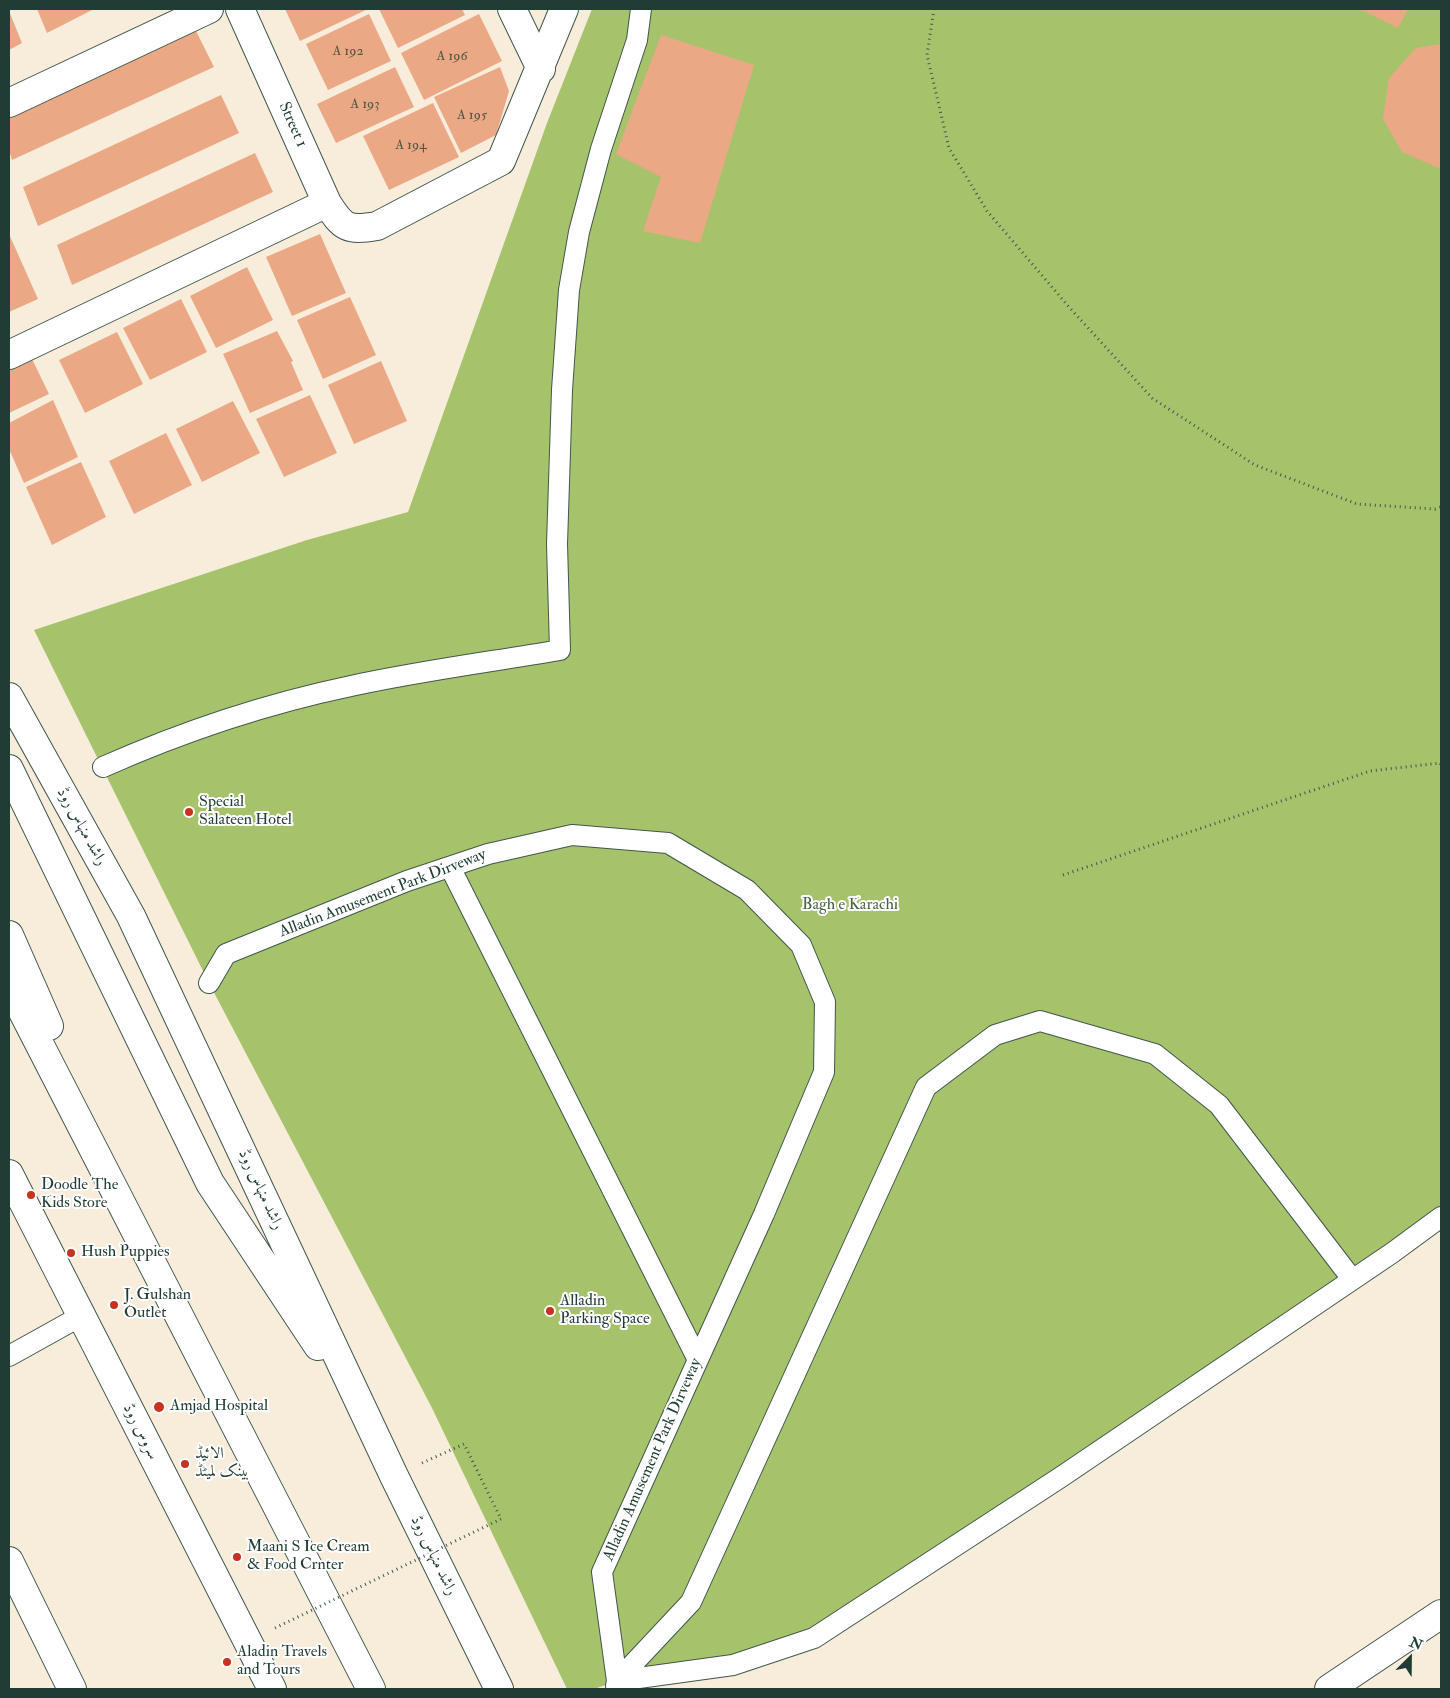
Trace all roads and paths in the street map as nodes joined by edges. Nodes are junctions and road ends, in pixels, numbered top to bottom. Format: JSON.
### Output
{"nodes":[{"id":1,"x":209,"y":9,"type":"edge"},
{"id":2,"x":240,"y":9,"type":"edge"},
{"id":3,"x":512,"y":9,"type":"edge"},
{"id":4,"x":564,"y":9,"type":"edge"},
{"id":5,"x":641,"y":9,"type":"edge"},
{"id":6,"x":934,"y":9,"type":"edge"},
{"id":7,"x":541,"y":69,"type":"junction"},
{"id":8,"x":9,"y":103,"type":"edge"},
{"id":9,"x":327,"y":203,"type":"junction"},
{"id":10,"x":9,"y":356,"type":"edge"},
{"id":11,"x":1441,"y":507,"type":"edge"},
{"id":12,"x":9,"y":697,"type":"edge"},
{"id":13,"x":1441,"y":765,"type":"edge"},
{"id":14,"x":103,"y":767,"type":"dead end"},
{"id":15,"x":9,"y":769,"type":"edge"},
{"id":16,"x":450,"y":867,"type":"junction"},
{"id":17,"x":1063,"y":875,"type":"dead end"},
{"id":18,"x":9,"y":935,"type":"edge"},
{"id":19,"x":209,"y":983,"type":"dead end"},
{"id":20,"x":9,"y":985,"type":"edge"},
{"id":21,"x":9,"y":1174,"type":"edge"},
{"id":22,"x":1441,"y":1217,"type":"edge"},
{"id":23,"x":1352,"y":1279,"type":"junction"},
{"id":24,"x":166,"y":1293,"type":"junction"},
{"id":25,"x":81,"y":1316,"type":"junction"},
{"id":26,"x":9,"y":1356,"type":"edge"},
{"id":27,"x":698,"y":1360,"type":"junction"},
{"id":28,"x":372,"y":1426,"type":"junction"},
{"id":29,"x":394,"y":1476,"type":"junction"},
{"id":30,"x":9,"y":1561,"type":"edge"},
{"id":31,"x":1441,"y":1614,"type":"edge"},
{"id":32,"x":275,"y":1628,"type":"dead end"},
{"id":33,"x":616,"y":1685,"type":"edge"},
{"id":34,"x":72,"y":1689,"type":"edge"},
{"id":35,"x":272,"y":1689,"type":"edge"},
{"id":36,"x":371,"y":1689,"type":"edge"},
{"id":37,"x":499,"y":1689,"type":"edge"},
{"id":38,"x":1329,"y":1689,"type":"edge"}],
"edges":[{"from":1,"to":8,"type":"main road"},
{"from":2,"to":9,"type":"main road","name":"Street 1"},
{"from":3,"to":7,"type":"main road"},
{"from":4,"to":7,"type":"main road"},
{"from":5,"to":14,"type":"lane"},
{"from":6,"to":11,"type":"path"},
{"from":7,"to":9,"type":"main road","name":"Street 1"},
{"from":9,"to":10,"type":"main road"},
{"from":12,"to":28,"type":"main road","name":"راشد منہاس روڈ"},
{"from":13,"to":17,"type":"path"},
{"from":15,"to":28,"type":"main road"},
{"from":16,"to":19,"type":"lane","name":"Alladin Amusement Park Dirveway"},
{"from":16,"to":27,"type":"lane"},
{"from":16,"to":27,"type":"lane","name":"Alladin Amusement Park Dirveway"},
{"from":18,"to":24,"type":"main road"},
{"from":20,"to":24,"type":"main road"},
{"from":21,"to":25,"type":"main road","name":"سروس روڈ"},
{"from":22,"to":23,"type":"lane"},
{"from":23,"to":33,"type":"lane"},
{"from":23,"to":33,"type":"lane"},
{"from":24,"to":36,"type":"main road"},
{"from":25,"to":26,"type":"lane"},
{"from":25,"to":35,"type":"main road","name":"سروس روڈ"},
{"from":27,"to":33,"type":"lane","name":"Alladin Amusement Park Dirveway"},
{"from":28,"to":29,"type":"main road","name":"راشد منہاس روڈ"},
{"from":29,"to":32,"type":"path","bridge":true},
{"from":29,"to":37,"type":"main road","name":"راشد منہاس روڈ"},
{"from":30,"to":34,"type":"main road"},
{"from":31,"to":38,"type":"main road"}]}
